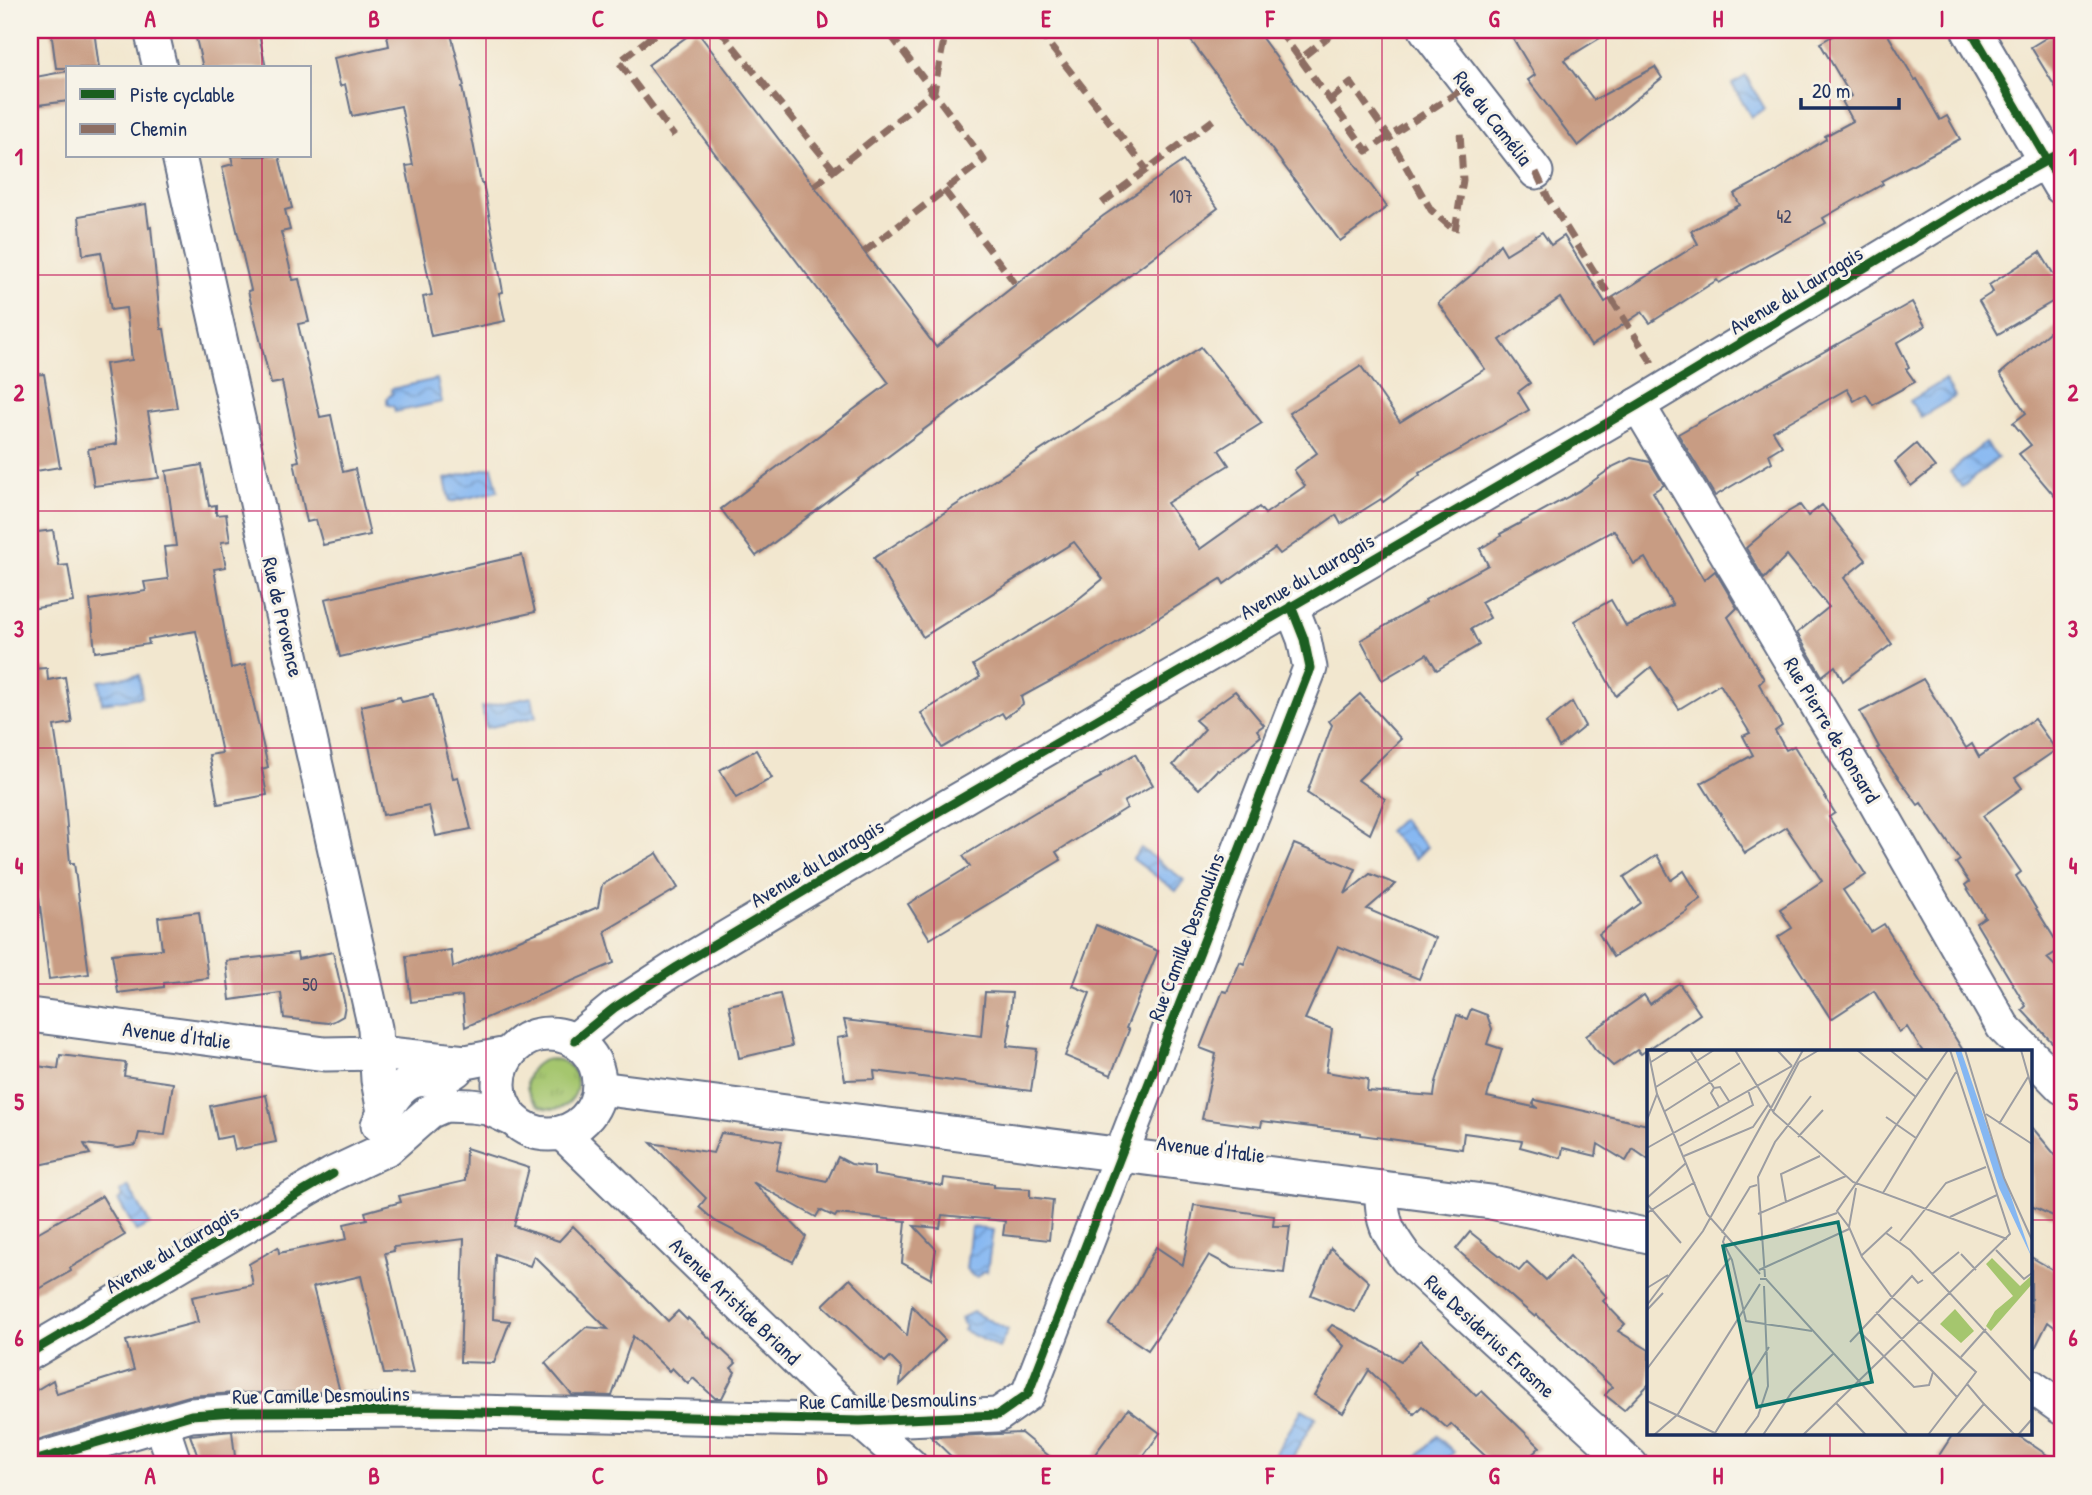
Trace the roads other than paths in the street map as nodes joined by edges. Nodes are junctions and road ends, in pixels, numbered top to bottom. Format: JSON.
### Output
{"nodes":[{"id":1,"x":151,"y":30,"type":"edge"},
{"id":2,"x":1426,"y":30,"type":"edge"},
{"id":3,"x":1971,"y":30,"type":"edge"},
{"id":4,"x":160,"y":66,"type":"edge"},
{"id":5,"x":179,"y":158,"type":"edge"},
{"id":6,"x":2057,"y":165,"type":"edge"},
{"id":7,"x":1535,"y":172,"type":"dead end"},
{"id":8,"x":1638,"y":405,"type":"junction"},
{"id":9,"x":1291,"y":606,"type":"junction"},
{"id":10,"x":30,"y":1015,"type":"edge"},
{"id":11,"x":575,"y":1040,"type":"junction"},
{"id":12,"x":2025,"y":1050,"type":"edge"},
{"id":13,"x":508,"y":1054,"type":"junction"},
{"id":14,"x":2032,"y":1057,"type":"edge"},
{"id":15,"x":466,"y":1062,"type":"junction"},
{"id":16,"x":385,"y":1084,"type":"junction"},
{"id":17,"x":2062,"y":1087,"type":"edge"},
{"id":18,"x":599,"y":1088,"type":"junction"},
{"id":19,"x":445,"y":1105,"type":"junction"},
{"id":20,"x":512,"y":1119,"type":"junction"},
{"id":21,"x":562,"y":1133,"type":"junction"},
{"id":22,"x":1121,"y":1155,"type":"junction"},
{"id":23,"x":333,"y":1174,"type":"junction"},
{"id":24,"x":1382,"y":1188,"type":"junction"},
{"id":25,"x":1647,"y":1236,"type":"edge"},
{"id":26,"x":30,"y":1353,"type":"edge"},
{"id":27,"x":2032,"y":1387,"type":"edge"},
{"id":28,"x":2062,"y":1408,"type":"edge"},
{"id":29,"x":860,"y":1421,"type":"junction"},
{"id":30,"x":161,"y":1423,"type":"junction"},
{"id":31,"x":30,"y":1462,"type":"edge"},
{"id":32,"x":175,"y":1465,"type":"edge"},
{"id":33,"x":910,"y":1465,"type":"edge"},
{"id":34,"x":1631,"y":1465,"type":"edge"}],
"edges":[{"from":1,"to":4,"type":"street"},
{"from":2,"to":7,"type":"street","name":"Rue du Camélia"},
{"from":3,"to":6,"type":"street"},
{"from":5,"to":16,"type":"street","name":"Rue de Provence"},
{"from":6,"to":8,"type":"street","name":"Avenue du Lauragais"},
{"from":8,"to":9,"type":"street","name":"Avenue du Lauragais"},
{"from":8,"to":12,"type":"street","name":"Rue Pierre de Ronsard"},
{"from":9,"to":11,"type":"street","name":"Avenue du Lauragais"},
{"from":9,"to":22,"type":"street","name":"Rue Camille Desmoulins"},
{"from":10,"to":16,"type":"street","name":"Avenue d'Italie"},
{"from":11,"to":13,"type":"street"},
{"from":11,"to":18,"type":"street"},
{"from":13,"to":15,"type":"street","name":"Avenue d'Italie"},
{"from":13,"to":20,"type":"street"},
{"from":14,"to":17,"type":"street","name":"Rue Pierre de Ronsard"},
{"from":15,"to":16,"type":"street","name":"Avenue d'Italie"},
{"from":15,"to":16,"type":"street","name":"Avenue d'Italie"},
{"from":16,"to":19,"type":"street","name":"Avenue d'Italie"},
{"from":16,"to":23,"type":"street","name":"Avenue du Lauragais"},
{"from":18,"to":21,"type":"street"},
{"from":18,"to":22,"type":"street","name":"Avenue d'Italie"},
{"from":19,"to":20,"type":"street"},
{"from":19,"to":23,"type":"street","name":"Avenue du Lauragais"},
{"from":20,"to":21,"type":"street"},
{"from":21,"to":29,"type":"street","name":"Avenue Aristide Briand"},
{"from":22,"to":24,"type":"street","name":"Avenue d'Italie"},
{"from":22,"to":29,"type":"street","name":"Rue Camille Desmoulins"},
{"from":23,"to":26,"type":"street","name":"Avenue du Lauragais"},
{"from":24,"to":25,"type":"street","name":"Avenue d'Italie"},
{"from":24,"to":34,"type":"street","name":"Rue Desiderius Erasme"},
{"from":27,"to":28,"type":"street"},
{"from":29,"to":30,"type":"street","name":"Rue Camille Desmoulins"},
{"from":29,"to":33,"type":"street","name":"Avenue Aristide Briand"},
{"from":30,"to":31,"type":"street","name":"Rue Camille Desmoulins"},
{"from":30,"to":32,"type":"street"}]}
